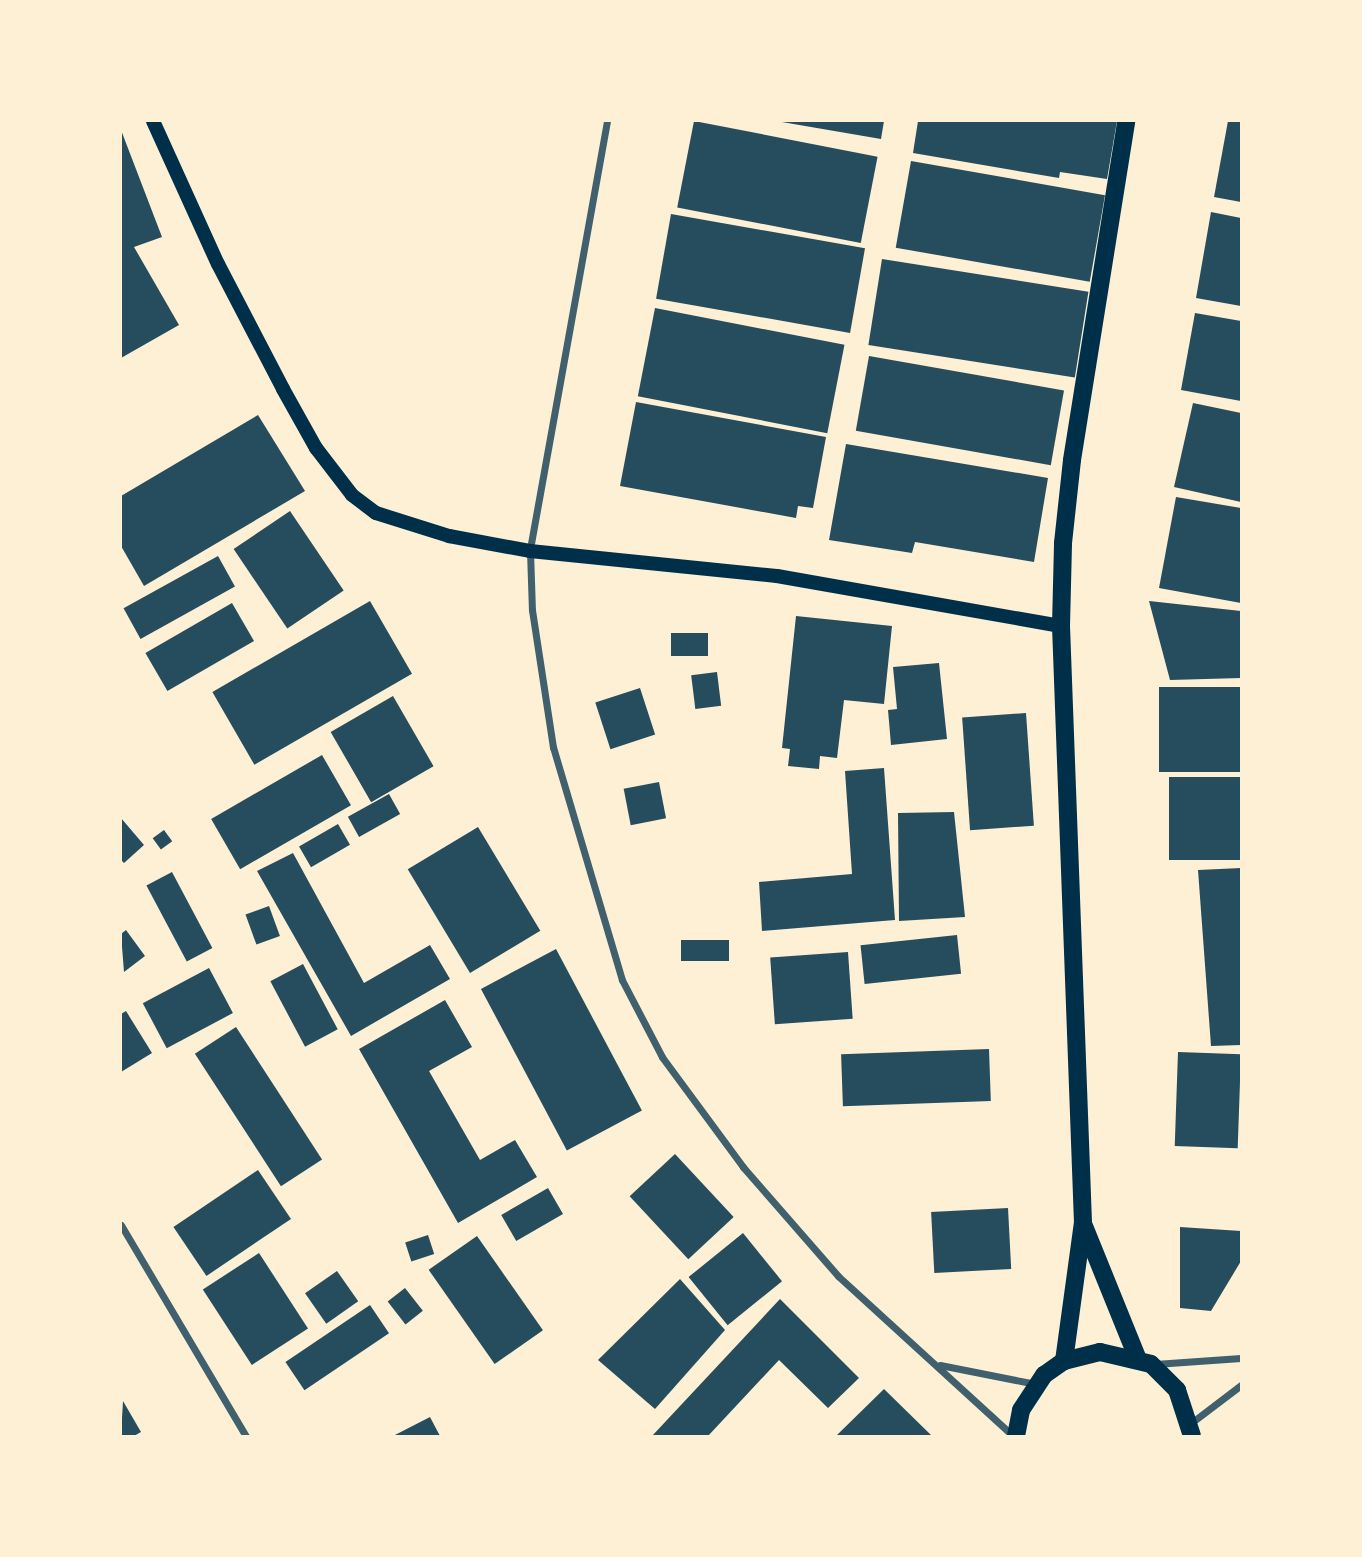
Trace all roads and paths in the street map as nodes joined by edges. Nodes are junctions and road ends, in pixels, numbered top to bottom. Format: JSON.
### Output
{"nodes":[{"id":1,"x":153,"y":121,"type":"edge"},
{"id":2,"x":607,"y":121,"type":"edge"},
{"id":3,"x":1126,"y":121,"type":"edge"},
{"id":4,"x":530,"y":551,"type":"junction"},
{"id":5,"x":1061,"y":626,"type":"junction"},
{"id":6,"x":1083,"y":1223,"type":"junction"},
{"id":7,"x":121,"y":1225,"type":"edge"},
{"id":8,"x":1241,"y":1358,"type":"edge"},
{"id":9,"x":1064,"y":1361,"type":"junction"},
{"id":10,"x":1144,"y":1361,"type":"junction"},
{"id":11,"x":939,"y":1364,"type":"junction"},
{"id":12,"x":1036,"y":1384,"type":"junction"},
{"id":13,"x":1241,"y":1385,"type":"edge"},
{"id":14,"x":1192,"y":1429,"type":"edge"},
{"id":15,"x":246,"y":1436,"type":"edge"},
{"id":16,"x":1015,"y":1436,"type":"edge"}],
"edges":[{"from":1,"to":4,"type":"main road"},
{"from":2,"to":4,"type":"street"},
{"from":3,"to":5,"type":"main road"},
{"from":4,"to":5,"type":"main road"},
{"from":4,"to":11,"type":"street"},
{"from":5,"to":6,"type":"main road"},
{"from":6,"to":9,"type":"main road"},
{"from":6,"to":10,"type":"main road"},
{"from":7,"to":15,"type":"street"},
{"from":8,"to":10,"type":"street"},
{"from":9,"to":10,"type":"main road"},
{"from":9,"to":12,"type":"main road"},
{"from":10,"to":14,"type":"main road"},
{"from":11,"to":12,"type":"street"},
{"from":11,"to":16,"type":"street"},
{"from":12,"to":16,"type":"main road"},
{"from":13,"to":14,"type":"street"}]}
